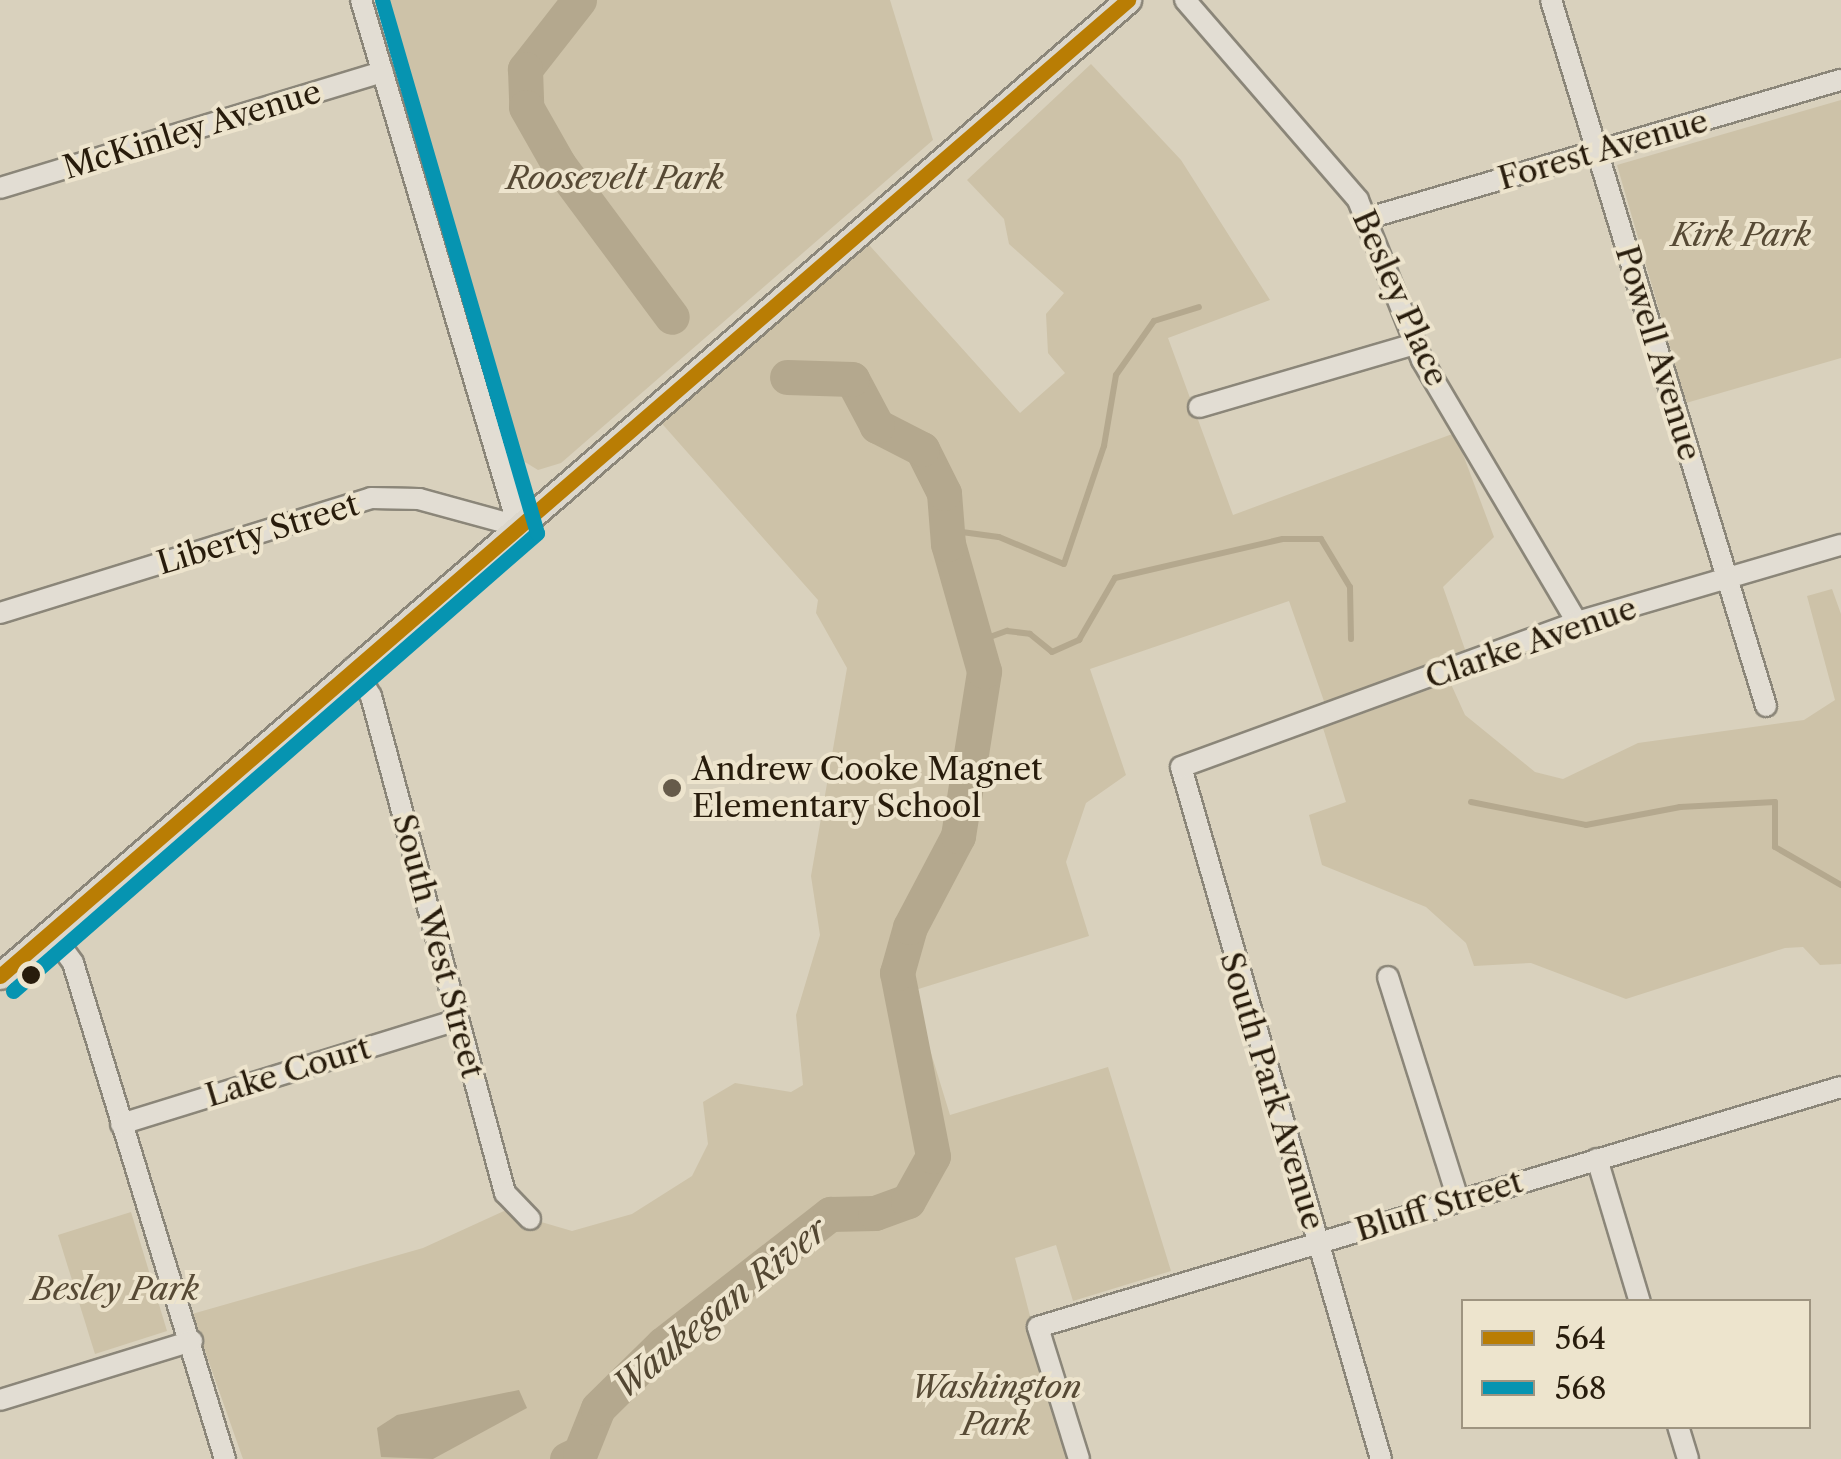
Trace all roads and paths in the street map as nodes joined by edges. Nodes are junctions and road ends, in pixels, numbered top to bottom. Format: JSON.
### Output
{"nodes":[{"id":1,"x":361,"y":0,"type":"edge"},
{"id":2,"x":1128,"y":0,"type":"edge"},
{"id":3,"x":1186,"y":0,"type":"edge"},
{"id":4,"x":1551,"y":0,"type":"edge"},
{"id":5,"x":383,"y":72,"type":"junction"},
{"id":6,"x":1841,"y":80,"type":"edge"},
{"id":7,"x":1597,"y":152,"type":"junction"},
{"id":8,"x":0,"y":188,"type":"edge"},
{"id":9,"x":1366,"y":219,"type":"junction"},
{"id":10,"x":1415,"y":344,"type":"junction"},
{"id":11,"x":1199,"y":408,"type":"dead end"},
{"id":12,"x":518,"y":526,"type":"junction"},
{"id":13,"x":1841,"y":545,"type":"edge"},
{"id":14,"x":1727,"y":578,"type":"junction"},
{"id":15,"x":0,"y":613,"type":"edge"},
{"id":16,"x":1577,"y":622,"type":"junction"},
{"id":17,"x":354,"y":667,"type":"junction"},
{"id":18,"x":1766,"y":706,"type":"dead end"},
{"id":19,"x":1222,"y":747,"type":"joint"},
{"id":20,"x":50,"y":931,"type":"junction"},
{"id":21,"x":0,"y":976,"type":"edge"},
{"id":22,"x":1388,"y":977,"type":"dead end"},
{"id":23,"x":456,"y":1020,"type":"junction"},
{"id":24,"x":1841,"y":1087,"type":"edge"},
{"id":25,"x":120,"y":1124,"type":"junction"},
{"id":26,"x":1597,"y":1159,"type":"junction"},
{"id":27,"x":1458,"y":1199,"type":"junction"},
{"id":28,"x":530,"y":1219,"type":"dead end"},
{"id":29,"x":1318,"y":1243,"type":"junction"},
{"id":30,"x":1639,"y":1299,"type":"edge"},
{"id":31,"x":192,"y":1341,"type":"junction"},
{"id":32,"x":0,"y":1400,"type":"edge"},
{"id":33,"x":1679,"y":1429,"type":"edge"},
{"id":34,"x":225,"y":1459,"type":"edge"},
{"id":35,"x":1078,"y":1459,"type":"edge"},
{"id":36,"x":1381,"y":1459,"type":"edge"},
{"id":37,"x":1688,"y":1459,"type":"edge"}],
"edges":[{"from":1,"to":5,"type":"street"},
{"from":2,"to":12,"type":"main road"},
{"from":3,"to":9,"type":"street","name":"Besley Place"},
{"from":4,"to":7,"type":"street","name":"Powell Avenue"},
{"from":5,"to":8,"type":"street","name":"McKinley Avenue"},
{"from":5,"to":12,"type":"street"},
{"from":6,"to":7,"type":"street","name":"Forest Avenue"},
{"from":7,"to":9,"type":"street","name":"Forest Avenue"},
{"from":7,"to":14,"type":"street","name":"Powell Avenue"},
{"from":9,"to":10,"type":"street","name":"Besley Place"},
{"from":10,"to":11,"type":"street"},
{"from":10,"to":16,"type":"street","name":"Besley Place"},
{"from":12,"to":15,"type":"street","name":"Liberty Street"},
{"from":12,"to":17,"type":"main road"},
{"from":13,"to":14,"type":"street","name":"Clarke Avenue"},
{"from":14,"to":16,"type":"street","name":"Clarke Avenue"},
{"from":14,"to":18,"type":"street","name":"Powell Avenue"},
{"from":16,"to":19,"type":"street","name":"Clarke Avenue"},
{"from":17,"to":20,"type":"main road"},
{"from":17,"to":23,"type":"street","name":"South West Street"},
{"from":19,"to":29,"type":"street","name":"South Park Avenue"},
{"from":20,"to":21,"type":"main road"},
{"from":20,"to":25,"type":"street"},
{"from":22,"to":27,"type":"street"},
{"from":23,"to":25,"type":"street","name":"Lake Court"},
{"from":23,"to":28,"type":"street","name":"South West Street"},
{"from":24,"to":26,"type":"street","name":"Bluff Street"},
{"from":25,"to":31,"type":"street"},
{"from":26,"to":27,"type":"street","name":"Bluff Street"},
{"from":26,"to":30,"type":"street"},
{"from":27,"to":29,"type":"street","name":"Bluff Street"},
{"from":29,"to":35,"type":"street","name":"Bluff Street"},
{"from":29,"to":36,"type":"street","name":"South Park Avenue"},
{"from":31,"to":32,"type":"street"},
{"from":31,"to":34,"type":"street"},
{"from":33,"to":37,"type":"street"}]}
